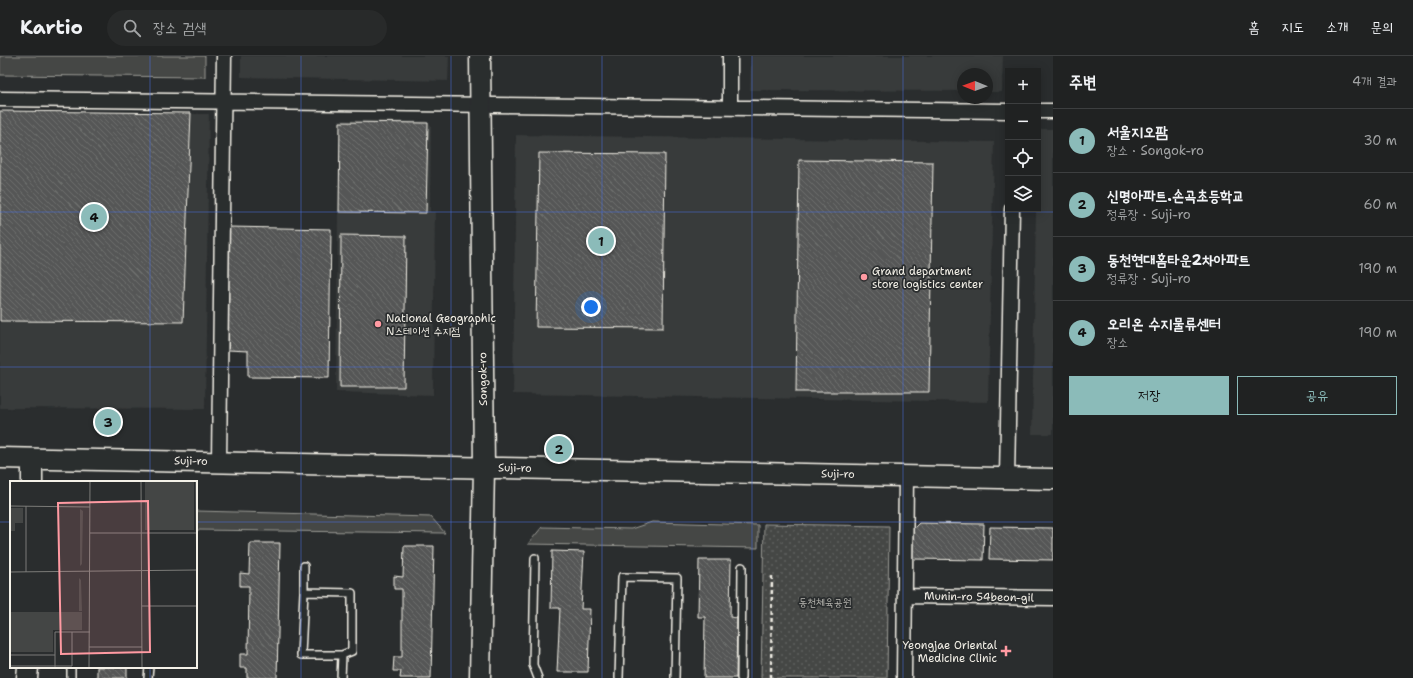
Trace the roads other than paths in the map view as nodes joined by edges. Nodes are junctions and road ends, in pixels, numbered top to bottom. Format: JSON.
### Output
{"nodes":[{"id":1,"x":224,"y":56,"type":"edge"},
{"id":2,"x":480,"y":56,"type":"edge"},
{"id":3,"x":730,"y":56,"type":"edge"},
{"id":4,"x":0,"y":99,"type":"edge"},
{"id":5,"x":223,"y":102,"type":"junction"},
{"id":6,"x":480,"y":104,"type":"junction"},
{"id":7,"x":730,"y":108,"type":"junction"},
{"id":8,"x":1005,"y":111,"type":"edge"},
{"id":9,"x":1041,"y":111,"type":"edge"},
{"id":10,"x":1053,"y":111,"type":"edge"},
{"id":11,"x":1012,"y":212,"type":"edge"},
{"id":12,"x":0,"y":458,"type":"edge"},
{"id":13,"x":32,"y":459,"type":"junction"},
{"id":14,"x":219,"y":461,"type":"junction"},
{"id":15,"x":484,"y":468,"type":"junction"},
{"id":16,"x":906,"y":475,"type":"junction"},
{"id":17,"x":1007,"y":478,"type":"junction"},
{"id":18,"x":1053,"y":479,"type":"edge"},
{"id":19,"x":32,"y":481,"type":"edge"},
{"id":20,"x":535,"y":558,"type":"dead end"},
{"id":21,"x":304,"y":566,"type":"dead end"},
{"id":22,"x":742,"y":567,"type":"dead end"},
{"id":23,"x":304,"y":592,"type":"junction"},
{"id":24,"x":905,"y":596,"type":"junction"},
{"id":25,"x":1053,"y":598,"type":"edge"},
{"id":26,"x":342,"y":654,"type":"junction"},
{"id":27,"x":28,"y":668,"type":"edge"},
{"id":28,"x":149,"y":668,"type":"edge"},
{"id":29,"x":27,"y":678,"type":"edge"},
{"id":30,"x":148,"y":678,"type":"edge"},
{"id":31,"x":341,"y":678,"type":"edge"},
{"id":32,"x":480,"y":678,"type":"edge"},
{"id":33,"x":538,"y":678,"type":"edge"},
{"id":34,"x":619,"y":678,"type":"edge"},
{"id":35,"x":675,"y":678,"type":"edge"},
{"id":36,"x":741,"y":678,"type":"edge"},
{"id":37,"x":904,"y":678,"type":"edge"}],
"edges":[{"from":1,"to":5,"type":"street"},
{"from":2,"to":6,"type":"main road","name":"Songok-ro"},
{"from":3,"to":7,"type":"street"},
{"from":4,"to":5,"type":"street"},
{"from":5,"to":6,"type":"street"},
{"from":5,"to":14,"type":"street"},
{"from":6,"to":7,"type":"street"},
{"from":6,"to":15,"type":"main road","name":"Songok-ro"},
{"from":7,"to":8,"type":"street"},
{"from":9,"to":10,"type":"street"},
{"from":11,"to":17,"type":"street"},
{"from":12,"to":13,"type":"main road","name":"Suji-ro"},
{"from":13,"to":14,"type":"main road","name":"Suji-ro"},
{"from":13,"to":19,"type":"main road"},
{"from":14,"to":15,"type":"main road","name":"Suji-ro"},
{"from":15,"to":16,"type":"main road","name":"Suji-ro"},
{"from":15,"to":32,"type":"main road","name":"Songok-ro"},
{"from":16,"to":17,"type":"main road","name":"Suji-ro"},
{"from":16,"to":24,"type":"street"},
{"from":17,"to":18,"type":"main road","name":"Suji-ro"},
{"from":20,"to":33,"type":"lane"},
{"from":21,"to":23,"type":"lane"},
{"from":22,"to":36,"type":"lane"},
{"from":23,"to":26,"type":"lane"},
{"from":23,"to":26,"type":"lane"},
{"from":24,"to":25,"type":"street","name":"Munin-ro 54beon-gil"},
{"from":24,"to":37,"type":"street"},
{"from":26,"to":31,"type":"lane"},
{"from":27,"to":29,"type":"main road"},
{"from":28,"to":30,"type":"lane"},
{"from":34,"to":35,"type":"lane"}]}
